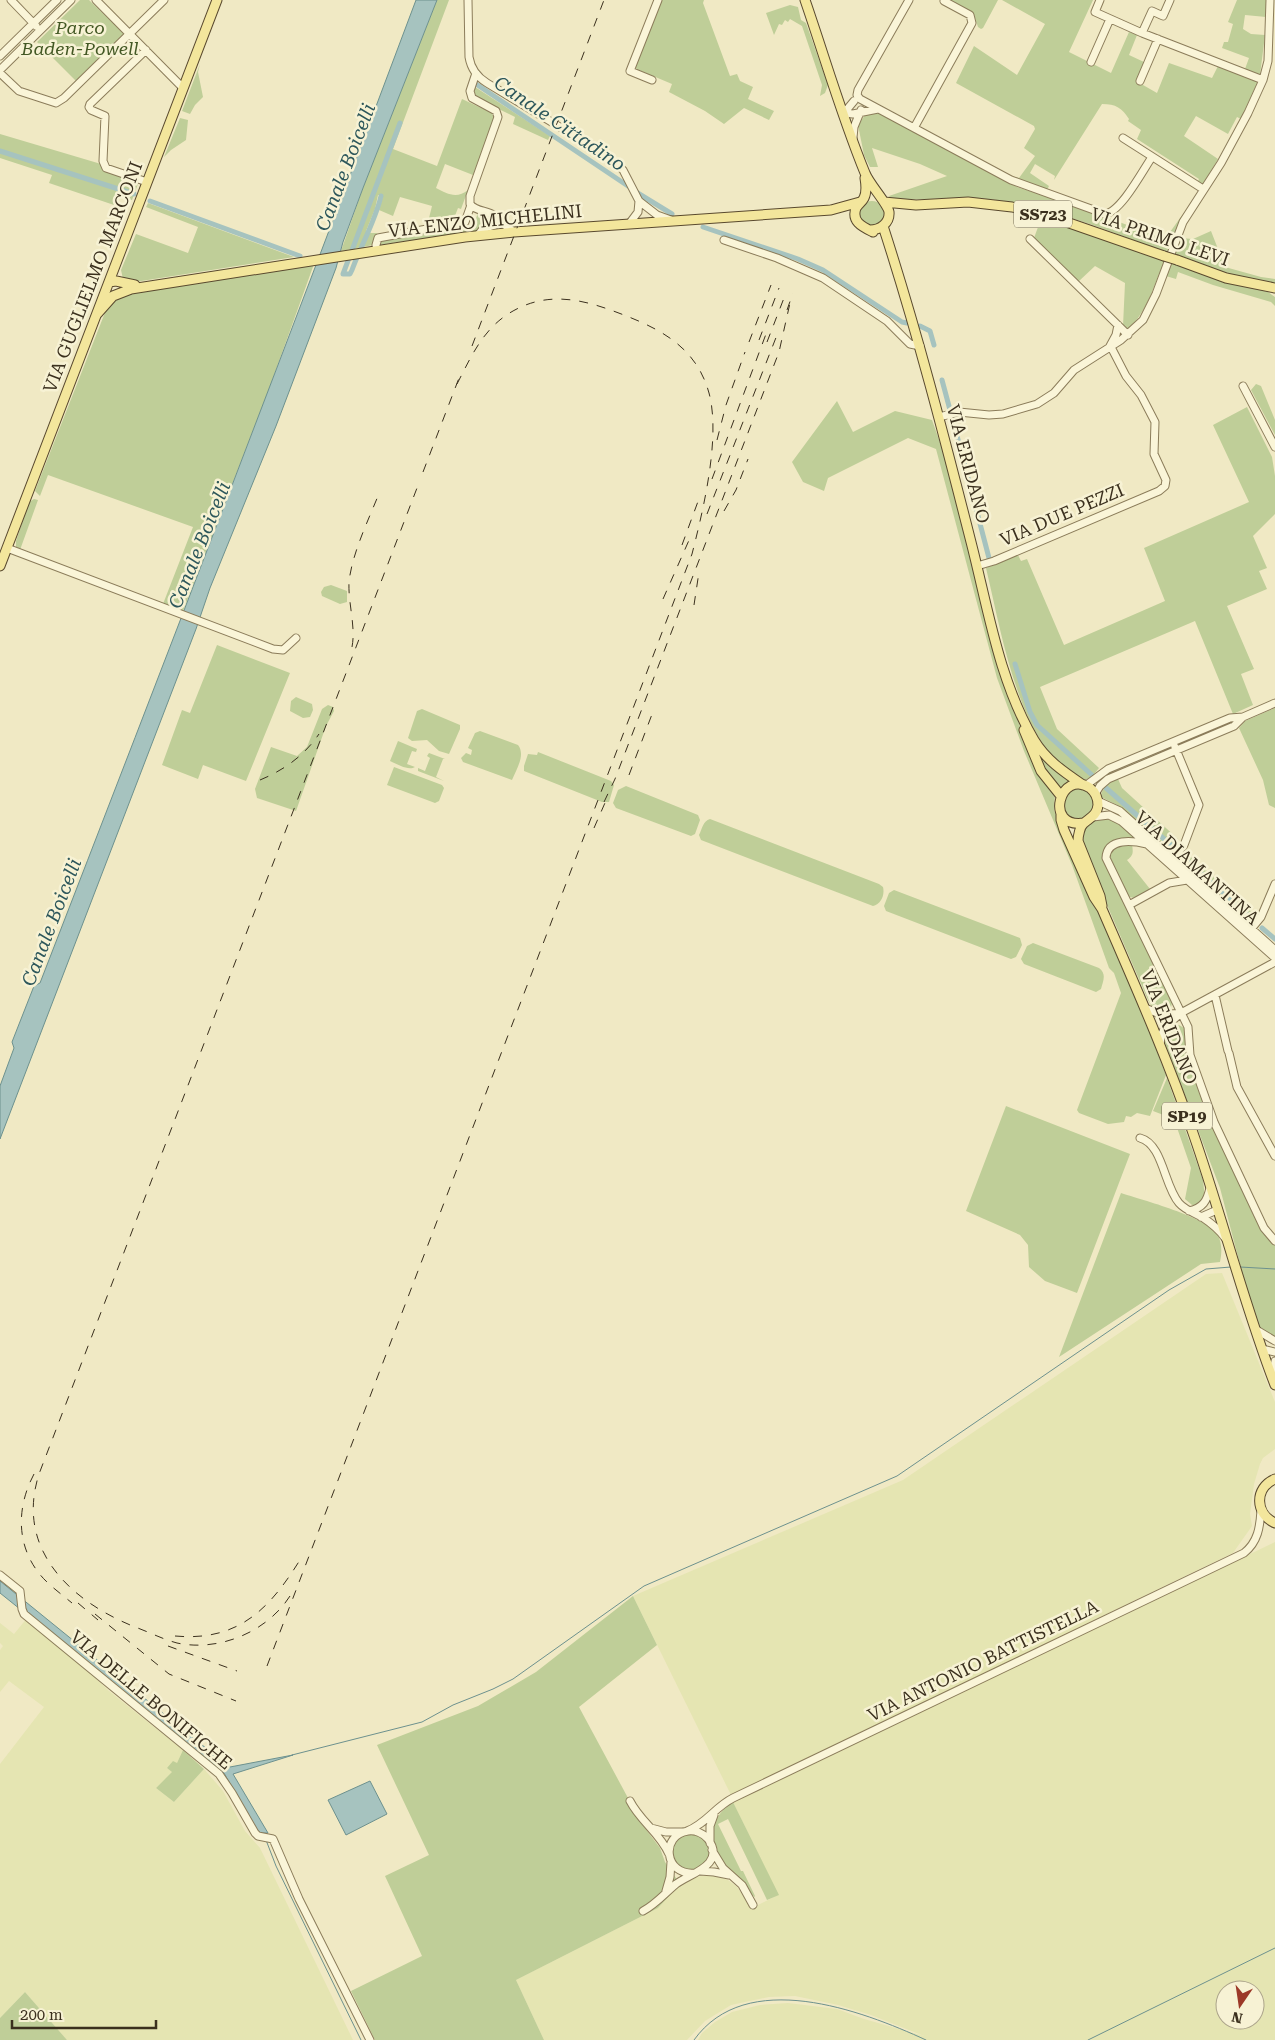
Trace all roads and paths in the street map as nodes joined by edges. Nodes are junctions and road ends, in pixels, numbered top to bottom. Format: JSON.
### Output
{"nodes":[{"id":1,"x":11,"y":0,"type":"edge"},
{"id":2,"x":57,"y":0,"type":"edge"},
{"id":3,"x":71,"y":0,"type":"edge"},
{"id":4,"x":96,"y":0,"type":"edge"},
{"id":5,"x":164,"y":0,"type":"edge"},
{"id":6,"x":217,"y":0,"type":"edge"},
{"id":7,"x":468,"y":0,"type":"edge"},
{"id":8,"x":658,"y":0,"type":"edge"},
{"id":9,"x":805,"y":0,"type":"edge"},
{"id":10,"x":909,"y":0,"type":"edge"},
{"id":11,"x":1100,"y":0,"type":"edge"},
{"id":12,"x":1170,"y":0,"type":"edge"},
{"id":13,"x":1270,"y":0,"type":"edge"},
{"id":14,"x":944,"y":1,"type":"edge"},
{"id":15,"x":1110,"y":19,"type":"junction"},
{"id":16,"x":1272,"y":19,"type":"edge"},
{"id":17,"x":33,"y":23,"type":"junction"},
{"id":18,"x":40,"y":30,"type":"junction"},
{"id":19,"x":130,"y":34,"type":"junction"},
{"id":20,"x":1142,"y":34,"type":"junction"},
{"id":21,"x":1158,"y":39,"type":"junction"},
{"id":22,"x":146,"y":50,"type":"junction"},
{"id":23,"x":0,"y":56,"type":"edge"},
{"id":24,"x":1092,"y":62,"type":"dead end"},
{"id":25,"x":0,"y":72,"type":"edge"},
{"id":26,"x":476,"y":73,"type":"junction"},
{"id":27,"x":652,"y":80,"type":"dead end"},
{"id":28,"x":1263,"y":80,"type":"junction"},
{"id":29,"x":1140,"y":82,"type":"dead end"},
{"id":30,"x":183,"y":88,"type":"junction"},
{"id":31,"x":838,"y":95,"type":"junction"},
{"id":32,"x":854,"y":100,"type":"junction"},
{"id":33,"x":863,"y":100,"type":"junction"},
{"id":34,"x":878,"y":108,"type":"junction"},
{"id":35,"x":860,"y":112,"type":"junction"},
{"id":36,"x":844,"y":113,"type":"junction"},
{"id":37,"x":914,"y":128,"type":"junction"},
{"id":38,"x":853,"y":138,"type":"junction"},
{"id":39,"x":1123,"y":138,"type":"dead end"},
{"id":40,"x":1152,"y":157,"type":"junction"},
{"id":41,"x":865,"y":174,"type":"junction"},
{"id":42,"x":147,"y":182,"type":"junction"},
{"id":43,"x":1203,"y":189,"type":"junction"},
{"id":44,"x":639,"y":201,"type":"junction"},
{"id":45,"x":862,"y":201,"type":"junction"},
{"id":46,"x":882,"y":201,"type":"junction"},
{"id":47,"x":916,"y":205,"type":"junction"},
{"id":48,"x":471,"y":206,"type":"junction"},
{"id":49,"x":831,"y":210,"type":"junction"},
{"id":50,"x":496,"y":218,"type":"junction"},
{"id":51,"x":672,"y":221,"type":"junction"},
{"id":52,"x":857,"y":221,"type":"junction"},
{"id":53,"x":886,"y":223,"type":"junction"},
{"id":54,"x":629,"y":224,"type":"junction"},
{"id":55,"x":870,"y":230,"type":"junction"},
{"id":56,"x":514,"y":232,"type":"junction"},
{"id":57,"x":478,"y":235,"type":"junction"},
{"id":58,"x":1030,"y":239,"type":"dead end"},
{"id":59,"x":724,"y":240,"type":"dead end"},
{"id":60,"x":376,"y":244,"type":"dead end"},
{"id":61,"x":889,"y":245,"type":"junction"},
{"id":62,"x":116,"y":262,"type":"junction"},
{"id":63,"x":109,"y":282,"type":"junction"},
{"id":64,"x":120,"y":282,"type":"junction"},
{"id":65,"x":146,"y":286,"type":"junction"},
{"id":66,"x":1272,"y":288,"type":"edge"},
{"id":67,"x":126,"y":290,"type":"junction"},
{"id":68,"x":97,"y":314,"type":"junction"},
{"id":69,"x":1118,"y":325,"type":"junction"},
{"id":70,"x":1128,"y":335,"type":"junction"},
{"id":71,"x":920,"y":346,"type":"junction"},
{"id":72,"x":1110,"y":348,"type":"junction"},
{"id":73,"x":1243,"y":386,"type":"dead end"},
{"id":74,"x":943,"y":416,"type":"junction"},
{"id":75,"x":1275,"y":447,"type":"edge"},
{"id":76,"x":7,"y":548,"type":"junction"},
{"id":77,"x":980,"y":565,"type":"junction"},
{"id":78,"x":0,"y":566,"type":"edge"},
{"id":79,"x":296,"y":638,"type":"dead end"},
{"id":80,"x":1012,"y":692,"type":"junction"},
{"id":81,"x":1275,"y":703,"type":"edge"},
{"id":82,"x":1243,"y":717,"type":"junction"},
{"id":83,"x":1173,"y":742,"type":"junction"},
{"id":84,"x":1176,"y":750,"type":"junction"},
{"id":85,"x":1108,"y":769,"type":"junction"},
{"id":86,"x":1112,"y":777,"type":"junction"},
{"id":87,"x":1084,"y":786,"type":"junction"},
{"id":88,"x":1061,"y":796,"type":"junction"},
{"id":89,"x":1096,"y":798,"type":"junction"},
{"id":90,"x":1061,"y":812,"type":"junction"},
{"id":91,"x":1093,"y":817,"type":"junction"},
{"id":92,"x":1084,"y":823,"type":"junction"},
{"id":93,"x":1147,"y":844,"type":"junction"},
{"id":94,"x":1171,"y":861,"type":"junction"},
{"id":95,"x":1187,"y":880,"type":"junction"},
{"id":96,"x":1169,"y":883,"type":"junction"},
{"id":97,"x":1275,"y":884,"type":"edge"},
{"id":98,"x":1129,"y":905,"type":"junction"},
{"id":99,"x":1102,"y":909,"type":"junction"},
{"id":100,"x":1251,"y":929,"type":"junction"},
{"id":101,"x":1275,"y":950,"type":"edge"},
{"id":102,"x":1275,"y":960,"type":"edge"},
{"id":103,"x":1215,"y":994,"type":"junction"},
{"id":104,"x":1145,"y":1008,"type":"junction"},
{"id":105,"x":1181,"y":1013,"type":"junction"},
{"id":106,"x":1160,"y":1045,"type":"junction"},
{"id":107,"x":1140,"y":1138,"type":"dead end"},
{"id":108,"x":1275,"y":1156,"type":"edge"},
{"id":109,"x":1210,"y":1188,"type":"junction"},
{"id":110,"x":1199,"y":1208,"type":"junction"},
{"id":111,"x":1217,"y":1210,"type":"junction"},
{"id":112,"x":1189,"y":1211,"type":"junction"},
{"id":113,"x":1201,"y":1217,"type":"junction"},
{"id":114,"x":1227,"y":1240,"type":"junction"},
{"id":115,"x":1275,"y":1241,"type":"edge"},
{"id":116,"x":1255,"y":1330,"type":"junction"},
{"id":117,"x":1275,"y":1342,"type":"edge"},
{"id":118,"x":1262,"y":1350,"type":"junction"},
{"id":119,"x":1275,"y":1352,"type":"edge"},
{"id":120,"x":1275,"y":1361,"type":"edge"},
{"id":121,"x":1274,"y":1381,"type":"edge"},
{"id":122,"x":1274,"y":1479,"type":"edge"},
{"id":123,"x":1261,"y":1510,"type":"junction"},
{"id":124,"x":1275,"y":1523,"type":"edge"},
{"id":125,"x":1258,"y":1533,"type":"junction"},
{"id":126,"x":0,"y":1575,"type":"edge"},
{"id":127,"x":630,"y":1801,"type":"dead end"},
{"id":128,"x":715,"y":1812,"type":"junction"},
{"id":129,"x":650,"y":1827,"type":"junction"},
{"id":130,"x":684,"y":1832,"type":"junction"},
{"id":131,"x":711,"y":1846,"type":"junction"},
{"id":132,"x":669,"y":1854,"type":"junction"},
{"id":133,"x":671,"y":1862,"type":"junction"},
{"id":134,"x":697,"y":1872,"type":"junction"},
{"id":135,"x":733,"y":1877,"type":"junction"},
{"id":136,"x":665,"y":1895,"type":"junction"},
{"id":137,"x":753,"y":1905,"type":"dead end"},
{"id":138,"x":643,"y":1911,"type":"dead end"},
{"id":139,"x":370,"y":2040,"type":"edge"}],
"edges":[{"from":1,"to":17,"type":"street"},
{"from":2,"to":17,"type":"street"},
{"from":3,"to":18,"type":"street"},
{"from":4,"to":19,"type":"street"},
{"from":5,"to":19,"type":"street"},
{"from":6,"to":30,"type":"main road","name":"VIA GUGLIELMO MARCONI"},
{"from":7,"to":26,"type":"street"},
{"from":8,"to":27,"type":"street"},
{"from":9,"to":31,"type":"main road","name":"VIA ERIDANO"},
{"from":10,"to":33,"type":"street"},
{"from":11,"to":15,"type":"street"},
{"from":12,"to":20,"type":"street"},
{"from":13,"to":16,"type":"street"},
{"from":14,"to":37,"type":"street"},
{"from":15,"to":20,"type":"street"},
{"from":15,"to":24,"type":"street"},
{"from":16,"to":28,"type":"street"},
{"from":17,"to":18,"type":"street"},
{"from":17,"to":23,"type":"street"},
{"from":18,"to":25,"type":"street"},
{"from":19,"to":22,"type":"street"},
{"from":19,"to":25,"type":"street"},
{"from":20,"to":21,"type":"street"},
{"from":21,"to":28,"type":"street"},
{"from":21,"to":29,"type":"street"},
{"from":22,"to":30,"type":"street"},
{"from":22,"to":42,"type":"street"},
{"from":26,"to":44,"type":"street"},
{"from":26,"to":48,"type":"street"},
{"from":28,"to":43,"type":"street"},
{"from":30,"to":42,"type":"main road","name":"VIA GUGLIELMO MARCONI"},
{"from":31,"to":32,"type":"street"},
{"from":31,"to":36,"type":"main road","name":"VIA ERIDANO"},
{"from":32,"to":33,"type":"street"},
{"from":32,"to":36,"type":"street"},
{"from":33,"to":34,"type":"street"},
{"from":33,"to":35,"type":"street"},
{"from":34,"to":35,"type":"street"},
{"from":34,"to":37,"type":"street"},
{"from":35,"to":36,"type":"street"},
{"from":35,"to":38,"type":"street"},
{"from":36,"to":38,"type":"main road","name":"VIA ERIDANO"},
{"from":37,"to":40,"type":"street"},
{"from":38,"to":41,"type":"main road","name":"VIA ERIDANO"},
{"from":39,"to":40,"type":"street"},
{"from":40,"to":43,"type":"street"},
{"from":41,"to":45,"type":"main road","name":"VIA ERIDANO"},
{"from":41,"to":46,"type":"main road","name":"VIA ERIDANO"},
{"from":42,"to":62,"type":"main road","name":"VIA GUGLIELMO MARCONI"},
{"from":43,"to":70,"type":"street"},
{"from":44,"to":51,"type":"street"},
{"from":44,"to":54,"type":"street"},
{"from":45,"to":46,"type":"main road"},
{"from":45,"to":49,"type":"main road","name":"VIA ENZO MICHELINI"},
{"from":45,"to":52,"type":"main road","name":"VIA ERIDANO"},
{"from":46,"to":47,"type":"main road","name":"VIA PRIMO LEVI","number":"SS723"},
{"from":46,"to":53,"type":"main road","name":"VIA ERIDANO"},
{"from":47,"to":53,"type":"main road","name":"VIA PRIMO LEVI","number":"SS723"},
{"from":47,"to":66,"type":"main road","name":"VIA PRIMO LEVI","number":"SS723","bridge":true},
{"from":48,"to":50,"type":"street"},
{"from":48,"to":60,"type":"street"},
{"from":49,"to":51,"type":"main road","name":"VIA ENZO MICHELINI"},
{"from":49,"to":52,"type":"main road","name":"VIA ENZO MICHELINI"},
{"from":50,"to":56,"type":"street"},
{"from":50,"to":57,"type":"street"},
{"from":51,"to":54,"type":"main road","name":"VIA ENZO MICHELINI"},
{"from":52,"to":55,"type":"main road"},
{"from":53,"to":55,"type":"main road"},
{"from":53,"to":61,"type":"main road","name":"VIA ERIDANO"},
{"from":54,"to":56,"type":"main road","name":"VIA ENZO MICHELINI"},
{"from":55,"to":61,"type":"main road"},
{"from":56,"to":57,"type":"main road","name":"VIA ENZO MICHELINI"},
{"from":57,"to":65,"type":"main road","name":"VIA ENZO MICHELINI"},
{"from":58,"to":69,"type":"street"},
{"from":59,"to":71,"type":"street"},
{"from":61,"to":71,"type":"main road","name":"VIA ERIDANO"},
{"from":62,"to":63,"type":"main road","name":"VIA GUGLIELMO MARCONI"},
{"from":62,"to":64,"type":"main road"},
{"from":63,"to":64,"type":"main road","name":"VIA ENZO MICHELINI"},
{"from":63,"to":67,"type":"main road"},
{"from":63,"to":68,"type":"main road","name":"VIA GUGLIELMO MARCONI"},
{"from":64,"to":65,"type":"main road","name":"VIA ENZO MICHELINI"},
{"from":65,"to":67,"type":"main road","name":"VIA ENZO MICHELINI"},
{"from":67,"to":68,"type":"main road","name":"VIA ENZO MICHELINI"},
{"from":68,"to":76,"type":"main road","name":"VIA GUGLIELMO MARCONI"},
{"from":69,"to":70,"type":"street"},
{"from":69,"to":72,"type":"street"},
{"from":70,"to":72,"type":"street"},
{"from":71,"to":74,"type":"main road","name":"VIA ERIDANO"},
{"from":72,"to":74,"type":"street"},
{"from":72,"to":77,"type":"street","name":"VIA DUE PEZZI"},
{"from":73,"to":75,"type":"street"},
{"from":74,"to":77,"type":"main road","name":"VIA ERIDANO"},
{"from":76,"to":78,"type":"main road","name":"VIA GUGLIELMO MARCONI"},
{"from":76,"to":79,"type":"street"},
{"from":77,"to":80,"type":"main road","name":"VIA ERIDANO"},
{"from":80,"to":87,"type":"main road","name":"VIA ERIDANO"},
{"from":80,"to":88,"type":"main road","name":"VIA ERIDANO"},
{"from":81,"to":82,"type":"street"},
{"from":82,"to":83,"type":"street"},
{"from":82,"to":84,"type":"street"},
{"from":83,"to":84,"type":"street"},
{"from":83,"to":85,"type":"street"},
{"from":84,"to":86,"type":"street"},
{"from":84,"to":94,"type":"street"},
{"from":85,"to":86,"type":"street"},
{"from":85,"to":87,"type":"street"},
{"from":86,"to":89,"type":"street"},
{"from":87,"to":88,"type":"main road"},
{"from":87,"to":89,"type":"main road","name":"VIA ERIDANO"},
{"from":88,"to":90,"type":"main road","name":"VIA ERIDANO"},
{"from":89,"to":91,"type":"main road"},
{"from":89,"to":94,"type":"street","name":"VIA DIAMANTINA"},
{"from":90,"to":92,"type":"main road"},
{"from":90,"to":99,"type":"main road","name":"VIA ERIDANO","number":"SP19"},
{"from":91,"to":92,"type":"main road"},
{"from":91,"to":93,"type":"street","name":"VIA DIAMANTINA"},
{"from":92,"to":99,"type":"main road","name":"VIA ERIDANO","number":"SP19"},
{"from":93,"to":94,"type":"street","name":"VIA DIAMANTINA"},
{"from":93,"to":98,"type":"street"},
{"from":94,"to":95,"type":"street","name":"VIA DIAMANTINA"},
{"from":94,"to":96,"type":"street"},
{"from":94,"to":100,"type":"street","name":"VIA DIAMANTINA"},
{"from":95,"to":96,"type":"street"},
{"from":95,"to":102,"type":"street","name":"VIA DIAMANTINA"},
{"from":96,"to":98,"type":"street"},
{"from":97,"to":100,"type":"street"},
{"from":98,"to":105,"type":"street"},
{"from":99,"to":104,"type":"main road","name":"VIA ERIDANO","number":"SP19"},
{"from":100,"to":101,"type":"street","name":"VIA DIAMANTINA"},
{"from":102,"to":103,"type":"street"},
{"from":103,"to":105,"type":"street"},
{"from":103,"to":108,"type":"street"},
{"from":104,"to":105,"type":"street"},
{"from":104,"to":106,"type":"main road","name":"VIA ERIDANO","number":"SP19"},
{"from":105,"to":106,"type":"street"},
{"from":105,"to":115,"type":"street"},
{"from":106,"to":109,"type":"main road","name":"VIA ERIDANO","number":"SP19"},
{"from":107,"to":112,"type":"street","name":"VIA ERIDANO"},
{"from":109,"to":110,"type":"street"},
{"from":109,"to":111,"type":"main road","name":"VIA ERIDANO","number":"SP19"},
{"from":110,"to":111,"type":"street"},
{"from":110,"to":112,"type":"street"},
{"from":111,"to":113,"type":"street"},
{"from":111,"to":114,"type":"main road","name":"VIA ERIDANO","number":"SP19"},
{"from":112,"to":113,"type":"street","name":"VIA ERIDANO"},
{"from":113,"to":114,"type":"street","name":"VIA ERIDANO"},
{"from":114,"to":116,"type":"main road","name":"VIA ERIDANO","number":"SP19"},
{"from":116,"to":117,"type":"street"},
{"from":116,"to":118,"type":"main road","name":"VIA ERIDANO","number":"SP19"},
{"from":117,"to":118,"type":"street"},
{"from":118,"to":119,"type":"street"},
{"from":118,"to":121,"type":"main road","name":"VIA ERIDANO","number":"SP19"},
{"from":120,"to":121,"type":"street"},
{"from":122,"to":123,"type":"main road"},
{"from":123,"to":124,"type":"main road"},
{"from":123,"to":125,"type":"street"},
{"from":124,"to":125,"type":"street","name":"VIA ANTONIO BATTISTELLA"},
{"from":125,"to":128,"type":"street","name":"VIA ANTONIO BATTISTELLA"},
{"from":126,"to":139,"type":"street","name":"VIA DELLE BONIFICHE"},
{"from":127,"to":129,"type":"street"},
{"from":128,"to":130,"type":"street","name":"VIA ANTONIO BATTISTELLA"},
{"from":128,"to":131,"type":"street"},
{"from":129,"to":130,"type":"street"},
{"from":129,"to":132,"type":"street"},
{"from":130,"to":131,"type":"street"},
{"from":130,"to":132,"type":"street","name":"VIA ANTONIO BATTISTELLA"},
{"from":131,"to":134,"type":"street"},
{"from":131,"to":135,"type":"street"},
{"from":132,"to":133,"type":"street"},
{"from":133,"to":134,"type":"street"},
{"from":133,"to":136,"type":"street"},
{"from":134,"to":135,"type":"street"},
{"from":134,"to":136,"type":"street"},
{"from":135,"to":137,"type":"street"},
{"from":136,"to":138,"type":"street"}]}
